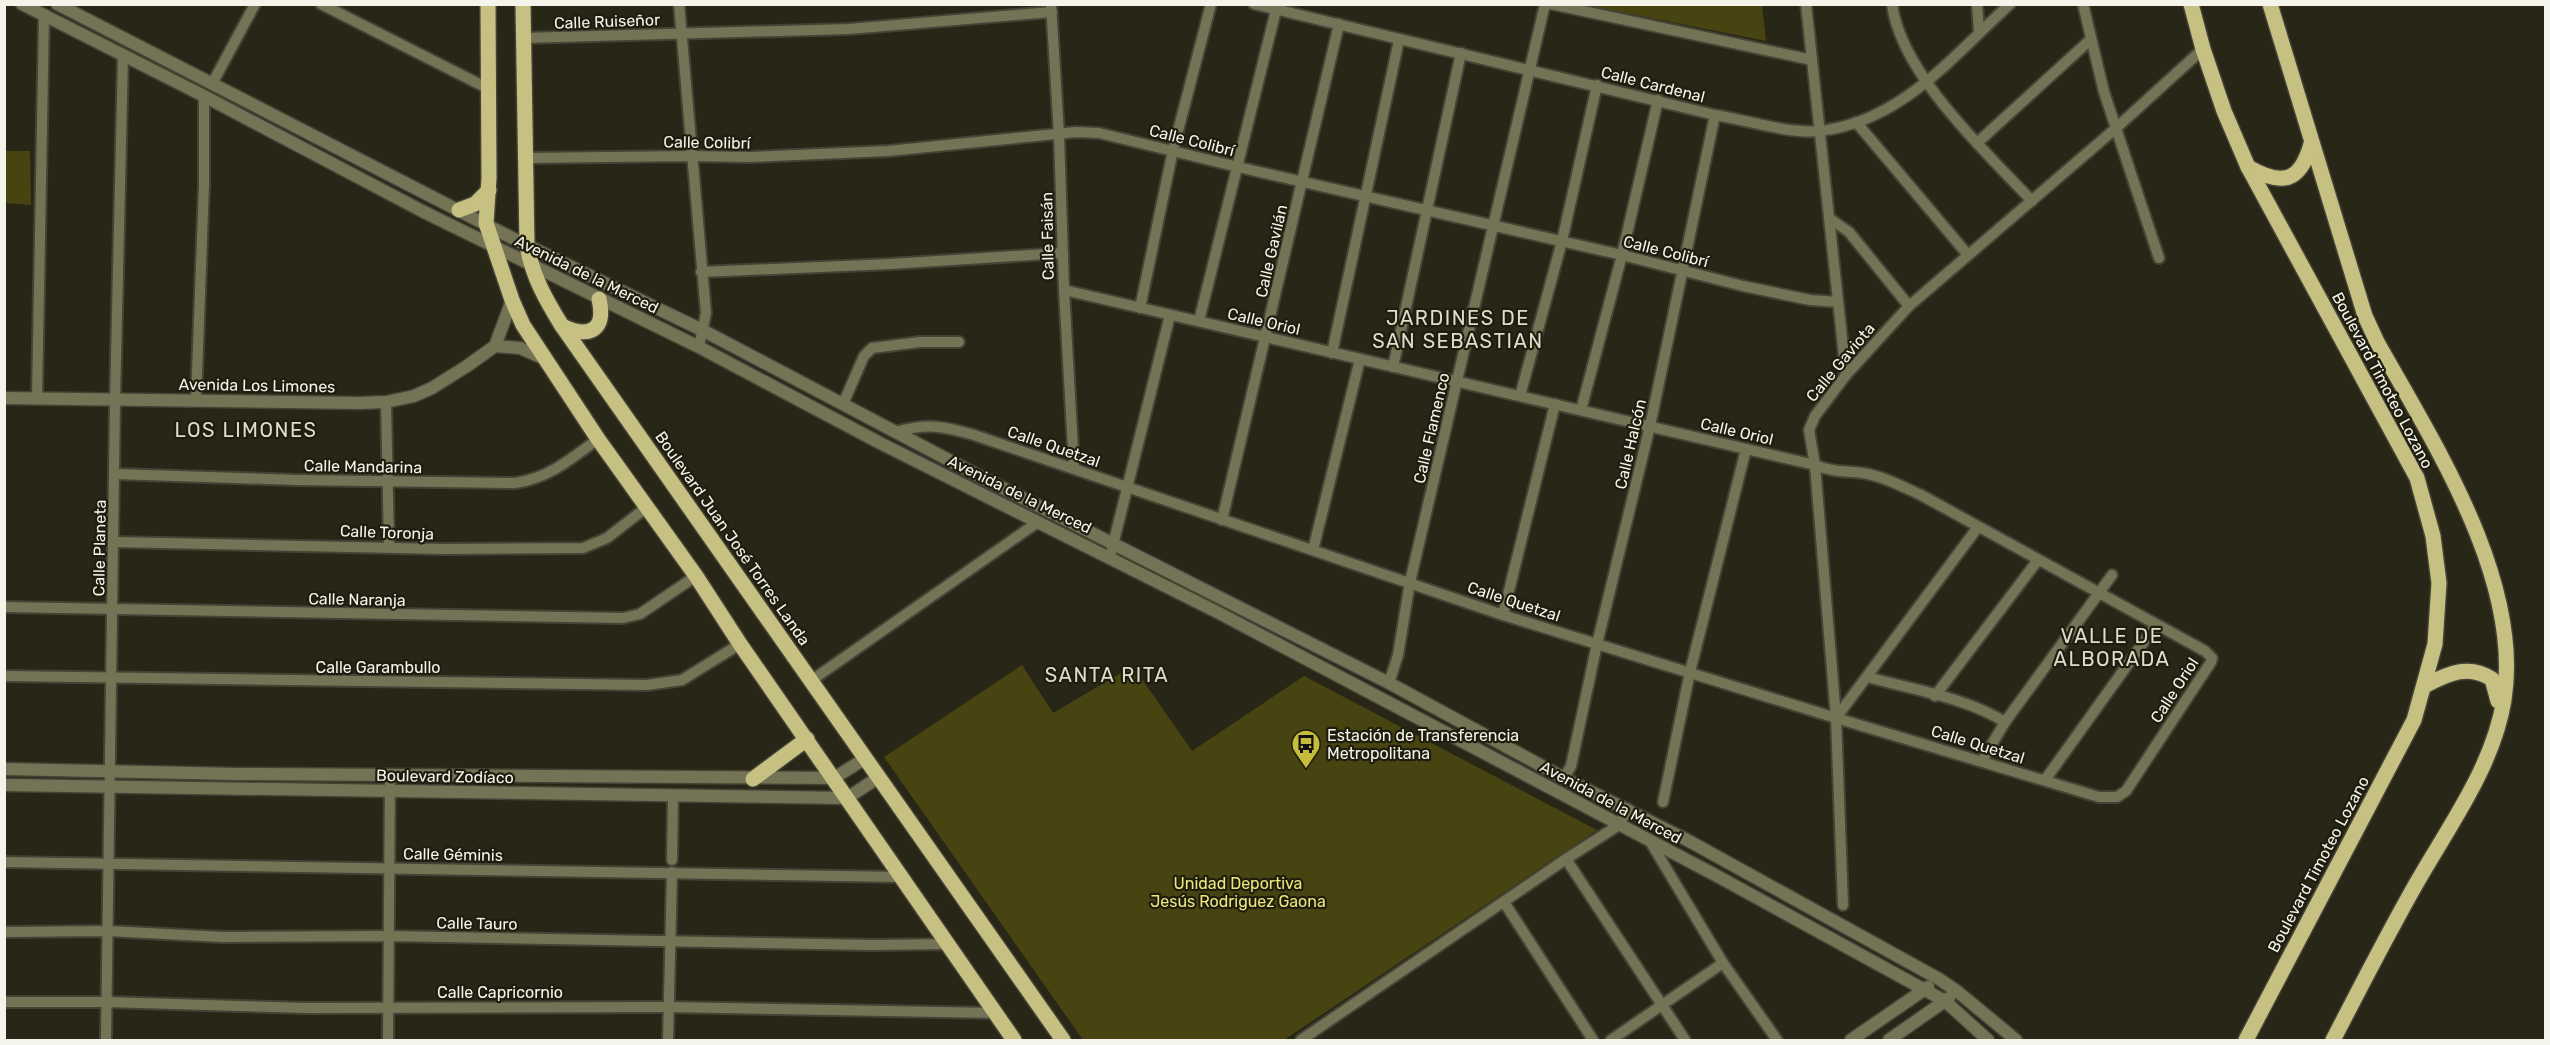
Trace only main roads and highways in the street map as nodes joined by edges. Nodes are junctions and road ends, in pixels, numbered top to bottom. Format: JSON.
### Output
{"nodes":[{"id":1,"x":488,"y":4,"type":"edge"},
{"id":2,"x":523,"y":4,"type":"edge"},
{"id":3,"x":2191,"y":4,"type":"edge"},
{"id":4,"x":2270,"y":4,"type":"edge"},
{"id":5,"x":2311,"y":144,"type":"junction"},
{"id":6,"x":2248,"y":167,"type":"junction"},
{"id":7,"x":489,"y":190,"type":"junction"},
{"id":8,"x":459,"y":210,"type":"road end"},
{"id":9,"x":599,"y":299,"type":"road end"},
{"id":10,"x":562,"y":326,"type":"junction"},
{"id":11,"x":2426,"y":685,"type":"junction"},
{"id":12,"x":2498,"y":722,"type":"junction"},
{"id":13,"x":807,"y":739,"type":"junction"},
{"id":14,"x":753,"y":779,"type":"road end"},
{"id":15,"x":1014,"y":1041,"type":"edge"},
{"id":16,"x":1063,"y":1041,"type":"edge"},
{"id":17,"x":2246,"y":1041,"type":"edge"},
{"id":18,"x":2333,"y":1041,"type":"edge"}],
"edges":[{"from":1,"to":7,"type":"main road"},
{"from":2,"to":10,"type":"main road","name":"Boulevard Juan José Torres Landa"},
{"from":3,"to":6,"type":"main road","name":"Boulevard Timoteo Lozano"},
{"from":4,"to":5,"type":"main road","name":"Boulevard Timoteo Lozano"},
{"from":5,"to":6,"type":"main road"},
{"from":5,"to":12,"type":"main road","name":"Boulevard Timoteo Lozano"},
{"from":6,"to":11,"type":"main road","name":"Boulevard Timoteo Lozano"},
{"from":7,"to":8,"type":"main road"},
{"from":7,"to":13,"type":"main road"},
{"from":9,"to":10,"type":"main road"},
{"from":10,"to":16,"type":"main road","name":"Boulevard Juan José Torres Landa"},
{"from":11,"to":12,"type":"main road"},
{"from":11,"to":17,"type":"main road","name":"Boulevard Timoteo Lozano"},
{"from":12,"to":18,"type":"main road","name":"Boulevard Timoteo Lozano"},
{"from":13,"to":14,"type":"main road"},
{"from":13,"to":15,"type":"main road"}]}
